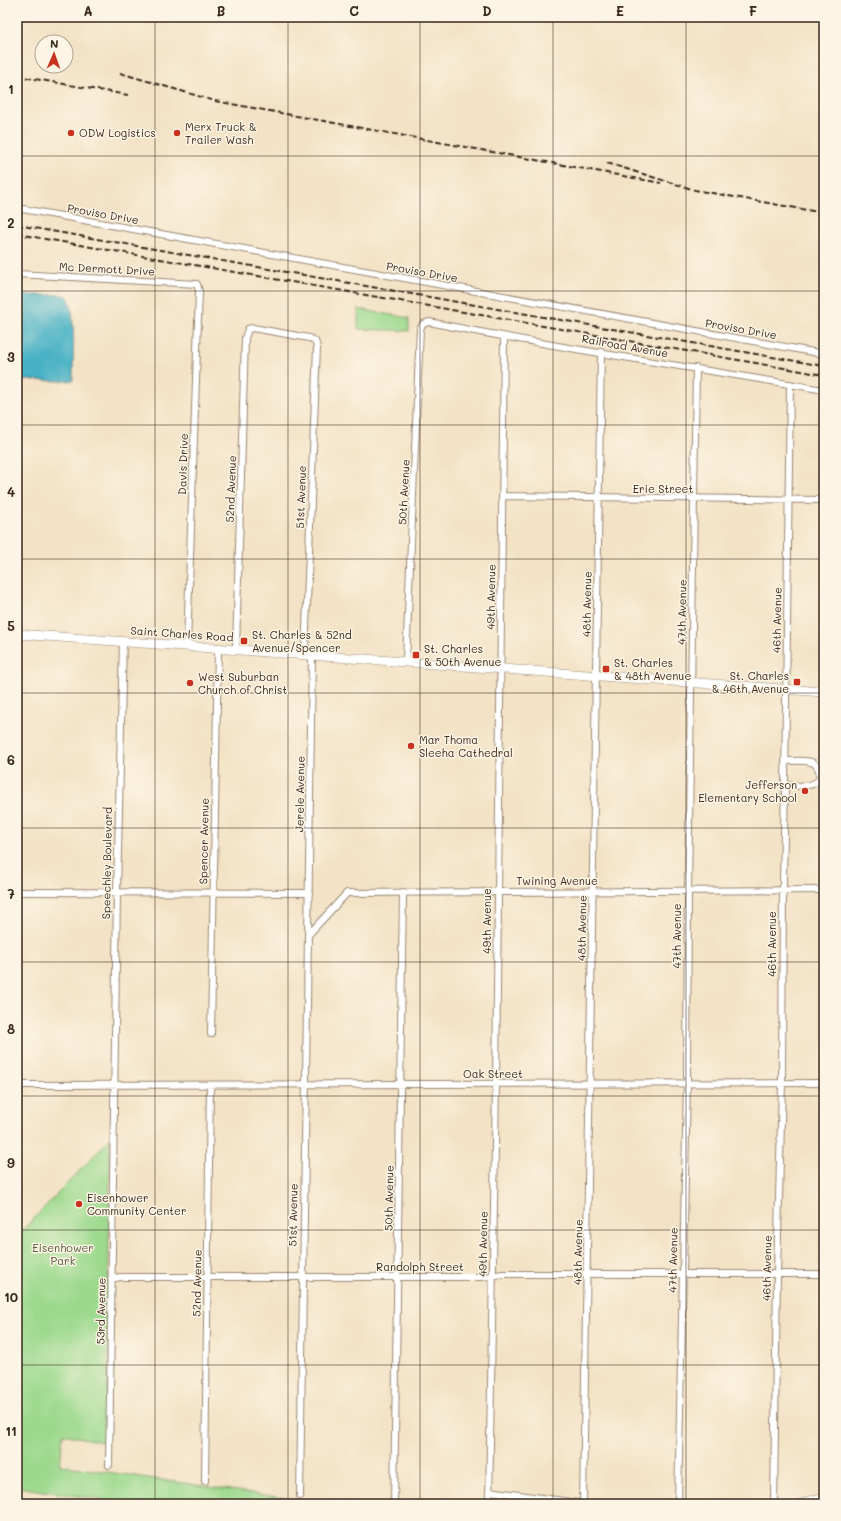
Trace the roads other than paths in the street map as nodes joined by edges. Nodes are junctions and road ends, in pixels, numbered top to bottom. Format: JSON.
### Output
{"nodes":[{"id":1,"x":17,"y":208,"type":"edge"},
{"id":2,"x":17,"y":274,"type":"edge"},
{"id":3,"x":197,"y":284,"type":"joint"},
{"id":4,"x":423,"y":324,"type":"joint"},
{"id":5,"x":248,"y":329,"type":"joint"},
{"id":6,"x":504,"y":337,"type":"junction"},
{"id":7,"x":601,"y":352,"type":"junction"},
{"id":8,"x":824,"y":354,"type":"edge"},
{"id":9,"x":696,"y":368,"type":"junction"},
{"id":10,"x":790,"y":384,"type":"junction"},
{"id":11,"x":824,"y":390,"type":"edge"},
{"id":12,"x":502,"y":496,"type":"junction"},
{"id":13,"x":598,"y":498,"type":"junction"},
{"id":14,"x":694,"y":499,"type":"junction"},
{"id":15,"x":788,"y":500,"type":"junction"},
{"id":16,"x":824,"y":500,"type":"edge"},
{"id":17,"x":18,"y":634,"type":"edge"},
{"id":18,"x":123,"y":641,"type":"junction"},
{"id":19,"x":187,"y":646,"type":"junction"},
{"id":20,"x":218,"y":648,"type":"junction"},
{"id":21,"x":236,"y":649,"type":"junction"},
{"id":22,"x":309,"y":655,"type":"junction"},
{"id":23,"x":406,"y":661,"type":"junction"},
{"id":24,"x":501,"y":668,"type":"junction"},
{"id":25,"x":597,"y":675,"type":"junction"},
{"id":26,"x":691,"y":682,"type":"junction"},
{"id":27,"x":786,"y":689,"type":"junction"},
{"id":28,"x":824,"y":692,"type":"edge"},
{"id":29,"x":785,"y":761,"type":"junction"},
{"id":30,"x":17,"y":772,"type":"edge"},
{"id":31,"x":785,"y":786,"type":"junction"},
{"id":32,"x":688,"y":890,"type":"junction"},
{"id":33,"x":783,"y":890,"type":"junction"},
{"id":34,"x":824,"y":890,"type":"edge"},
{"id":35,"x":498,"y":891,"type":"junction"},
{"id":36,"x":592,"y":891,"type":"junction"},
{"id":37,"x":17,"y":892,"type":"edge"},
{"id":38,"x":213,"y":892,"type":"junction"},
{"id":39,"x":403,"y":892,"type":"junction"},
{"id":40,"x":117,"y":893,"type":"junction"},
{"id":41,"x":309,"y":893,"type":"junction"},
{"id":42,"x":309,"y":934,"type":"junction"},
{"id":43,"x":211,"y":1034,"type":"dead end"},
{"id":44,"x":824,"y":1083,"type":"edge"},
{"id":45,"x":401,"y":1084,"type":"junction"},
{"id":46,"x":496,"y":1084,"type":"junction"},
{"id":47,"x":590,"y":1084,"type":"junction"},
{"id":48,"x":686,"y":1084,"type":"junction"},
{"id":49,"x":782,"y":1084,"type":"junction"},
{"id":50,"x":17,"y":1085,"type":"edge"},
{"id":51,"x":114,"y":1085,"type":"junction"},
{"id":52,"x":210,"y":1085,"type":"junction"},
{"id":53,"x":306,"y":1085,"type":"junction"},
{"id":54,"x":587,"y":1274,"type":"junction"},
{"id":55,"x":682,"y":1274,"type":"junction"},
{"id":56,"x":777,"y":1274,"type":"junction"},
{"id":57,"x":824,"y":1274,"type":"edge"},
{"id":58,"x":492,"y":1275,"type":"junction"},
{"id":59,"x":207,"y":1277,"type":"junction"},
{"id":60,"x":302,"y":1277,"type":"junction"},
{"id":61,"x":397,"y":1277,"type":"junction"},
{"id":62,"x":111,"y":1278,"type":"junction"},
{"id":63,"x":109,"y":1465,"type":"dead end"},
{"id":64,"x":204,"y":1481,"type":"dead end"},
{"id":65,"x":489,"y":1491,"type":"junction"},
{"id":66,"x":300,"y":1496,"type":"dead end"},
{"id":67,"x":824,"y":1497,"type":"edge"},
{"id":68,"x":394,"y":1504,"type":"edge"},
{"id":69,"x":489,"y":1504,"type":"edge"},
{"id":70,"x":585,"y":1504,"type":"edge"},
{"id":71,"x":678,"y":1504,"type":"edge"},
{"id":72,"x":774,"y":1504,"type":"edge"},
{"id":73,"x":800,"y":1504,"type":"edge"}],
"edges":[{"from":1,"to":8,"type":"street","name":"Proviso Drive"},
{"from":2,"to":3,"type":"street","name":"Mc Dermott Drive"},
{"from":3,"to":19,"type":"street","name":"Davis Drive"},
{"from":4,"to":6,"type":"street","name":"Railroad Avenue"},
{"from":4,"to":23,"type":"street","name":"50th Avenue"},
{"from":5,"to":21,"type":"street","name":"52nd Avenue"},
{"from":5,"to":22,"type":"street","name":"51st Avenue"},
{"from":6,"to":7,"type":"street","name":"Railroad Avenue"},
{"from":6,"to":12,"type":"street","name":"49th Avenue"},
{"from":7,"to":9,"type":"street","name":"Railroad Avenue"},
{"from":7,"to":13,"type":"street","name":"48th Avenue"},
{"from":9,"to":10,"type":"street","name":"Railroad Avenue"},
{"from":9,"to":14,"type":"street","name":"47th Avenue"},
{"from":10,"to":11,"type":"street","name":"Railroad Avenue"},
{"from":10,"to":15,"type":"street","name":"46th Avenue"},
{"from":12,"to":13,"type":"street","name":"Erie Street"},
{"from":12,"to":24,"type":"street","name":"49th Avenue"},
{"from":13,"to":14,"type":"street","name":"Erie Street"},
{"from":13,"to":25,"type":"street","name":"48th Avenue"},
{"from":14,"to":15,"type":"street","name":"Erie Street"},
{"from":14,"to":26,"type":"street","name":"47th Avenue"},
{"from":15,"to":16,"type":"street","name":"Erie Street"},
{"from":15,"to":27,"type":"street","name":"46th Avenue"},
{"from":17,"to":18,"type":"main road","name":"Saint Charles Road"},
{"from":17,"to":30,"type":"street"},
{"from":18,"to":19,"type":"main road","name":"Saint Charles Road"},
{"from":18,"to":40,"type":"street","name":"Speechley Boulevard"},
{"from":19,"to":20,"type":"main road","name":"Saint Charles Road"},
{"from":20,"to":21,"type":"main road","name":"Saint Charles Road"},
{"from":20,"to":38,"type":"street","name":"Spencer Avenue"},
{"from":21,"to":22,"type":"main road","name":"Saint Charles Road"},
{"from":22,"to":23,"type":"main road","name":"Saint Charles Road"},
{"from":22,"to":41,"type":"street","name":"Jerele Avenue"},
{"from":23,"to":24,"type":"main road","name":"Saint Charles Road"},
{"from":24,"to":25,"type":"main road","name":"Saint Charles Road"},
{"from":24,"to":35,"type":"street","name":"49th Avenue"},
{"from":25,"to":26,"type":"main road","name":"Saint Charles Road"},
{"from":25,"to":36,"type":"street","name":"48th Avenue"},
{"from":26,"to":27,"type":"main road","name":"Saint Charles Road"},
{"from":26,"to":32,"type":"street","name":"47th Avenue"},
{"from":27,"to":28,"type":"main road","name":"Saint Charles Road"},
{"from":27,"to":29,"type":"street","name":"46th Avenue"},
{"from":29,"to":31,"type":"street","name":"46th Avenue"},
{"from":29,"to":31,"type":"street"},
{"from":31,"to":33,"type":"street","name":"46th Avenue"},
{"from":32,"to":33,"type":"street","name":"Twining Avenue"},
{"from":32,"to":36,"type":"street","name":"Twining Avenue"},
{"from":32,"to":48,"type":"street","name":"47th Avenue"},
{"from":33,"to":34,"type":"street","name":"Twining Avenue"},
{"from":33,"to":49,"type":"street","name":"46th Avenue"},
{"from":35,"to":36,"type":"street","name":"Twining Avenue"},
{"from":35,"to":39,"type":"street","name":"Twining Avenue"},
{"from":35,"to":46,"type":"street","name":"49th Avenue"},
{"from":36,"to":47,"type":"street","name":"48th Avenue"},
{"from":37,"to":40,"type":"street"},
{"from":38,"to":40,"type":"street"},
{"from":38,"to":41,"type":"street"},
{"from":38,"to":43,"type":"street","name":"Spencer Avenue"},
{"from":39,"to":42,"type":"street","name":"Twining Avenue"},
{"from":39,"to":45,"type":"street","name":"50th Avenue"},
{"from":40,"to":51,"type":"street","name":"Speechley Boulevard"},
{"from":41,"to":42,"type":"street","name":"Jerele Avenue"},
{"from":42,"to":53,"type":"street","name":"51st Avenue"},
{"from":44,"to":49,"type":"street","name":"Oak Street"},
{"from":45,"to":46,"type":"street","name":"Oak Street"},
{"from":45,"to":53,"type":"street","name":"Oak Street"},
{"from":45,"to":61,"type":"street","name":"50th Avenue"},
{"from":46,"to":47,"type":"street","name":"Oak Street"},
{"from":46,"to":58,"type":"street","name":"49th Avenue"},
{"from":47,"to":48,"type":"street","name":"Oak Street"},
{"from":47,"to":54,"type":"street","name":"48th Avenue"},
{"from":48,"to":49,"type":"street","name":"Oak Street"},
{"from":48,"to":55,"type":"street","name":"47th Avenue"},
{"from":49,"to":56,"type":"street","name":"46th Avenue"},
{"from":50,"to":51,"type":"street","name":"Oak Street"},
{"from":51,"to":52,"type":"street","name":"Oak Street"},
{"from":51,"to":62,"type":"street","name":"53rd Avenue"},
{"from":52,"to":53,"type":"street","name":"Oak Street"},
{"from":52,"to":59,"type":"street","name":"52nd Avenue"},
{"from":53,"to":60,"type":"street","name":"51st Avenue"},
{"from":54,"to":55,"type":"street","name":"Randolph Street"},
{"from":54,"to":58,"type":"street","name":"Randolph Street"},
{"from":54,"to":70,"type":"street","name":"48th Avenue"},
{"from":55,"to":56,"type":"street","name":"Randolph Street"},
{"from":55,"to":71,"type":"street","name":"47th Avenue"},
{"from":56,"to":57,"type":"street","name":"Randolph Street"},
{"from":56,"to":72,"type":"street","name":"46th Avenue"},
{"from":58,"to":61,"type":"street","name":"Randolph Street"},
{"from":58,"to":65,"type":"street","name":"49th Avenue"},
{"from":59,"to":60,"type":"street","name":"Randolph Street"},
{"from":59,"to":62,"type":"street","name":"Randolph Street"},
{"from":59,"to":64,"type":"street","name":"52nd Avenue"},
{"from":60,"to":61,"type":"street","name":"Randolph Street"},
{"from":60,"to":66,"type":"street","name":"51st Avenue"},
{"from":61,"to":68,"type":"street","name":"50th Avenue"},
{"from":62,"to":63,"type":"street","name":"53rd Avenue"},
{"from":65,"to":69,"type":"street","name":"49th Avenue"},
{"from":65,"to":70,"type":"street"},
{"from":67,"to":73,"type":"main road"}]}
